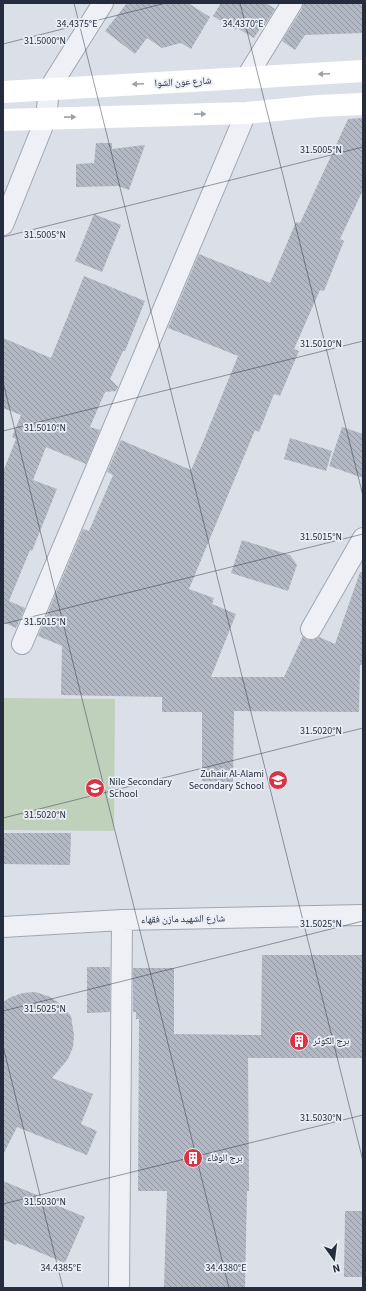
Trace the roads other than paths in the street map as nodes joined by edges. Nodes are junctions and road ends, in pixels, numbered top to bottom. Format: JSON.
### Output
{"nodes":[{"id":1,"x":102,"y":3,"type":"edge"},
{"id":2,"x":292,"y":3,"type":"edge"},
{"id":3,"x":363,"y":71,"type":"edge"},
{"id":4,"x":246,"y":78,"type":"junction"},
{"id":5,"x":49,"y":89,"type":"junction"},
{"id":6,"x":3,"y":92,"type":"edge"},
{"id":7,"x":363,"y":104,"type":"edge"},
{"id":8,"x":246,"y":113,"type":"junction"},
{"id":9,"x":46,"y":118,"type":"junction"},
{"id":10,"x":3,"y":120,"type":"edge"},
{"id":11,"x":3,"y":225,"type":"edge"},
{"id":12,"x":363,"y":538,"type":"edge"},
{"id":13,"x":311,"y":629,"type":"dead end"},
{"id":14,"x":22,"y":644,"type":"dead end"},
{"id":15,"x":363,"y":915,"type":"edge"},
{"id":16,"x":122,"y":920,"type":"junction"},
{"id":17,"x":3,"y":927,"type":"edge"},
{"id":18,"x":119,"y":1288,"type":"edge"}],
"edges":[{"from":1,"to":5,"type":"street"},
{"from":2,"to":4,"type":"street"},
{"from":3,"to":4,"type":"main road","name":"شارع عون الشوا","one_way":true},
{"from":4,"to":5,"type":"main road","name":"شارع عون الشوا","one_way":true},
{"from":5,"to":6,"type":"main road","name":"شارع عون الشوا"},
{"from":5,"to":9,"type":"street"},
{"from":7,"to":8,"type":"main road"},
{"from":9,"to":8,"type":"main road","one_way":true},
{"from":8,"to":14,"type":"street"},
{"from":9,"to":10,"type":"main road"},
{"from":9,"to":11,"type":"street"},
{"from":12,"to":13,"type":"street"},
{"from":15,"to":16,"type":"street","name":"شارع الشهيد مازن فقهاء"},
{"from":16,"to":17,"type":"street","name":"شارع الشهيد مازن فقهاء"},
{"from":16,"to":18,"type":"street"}]}
